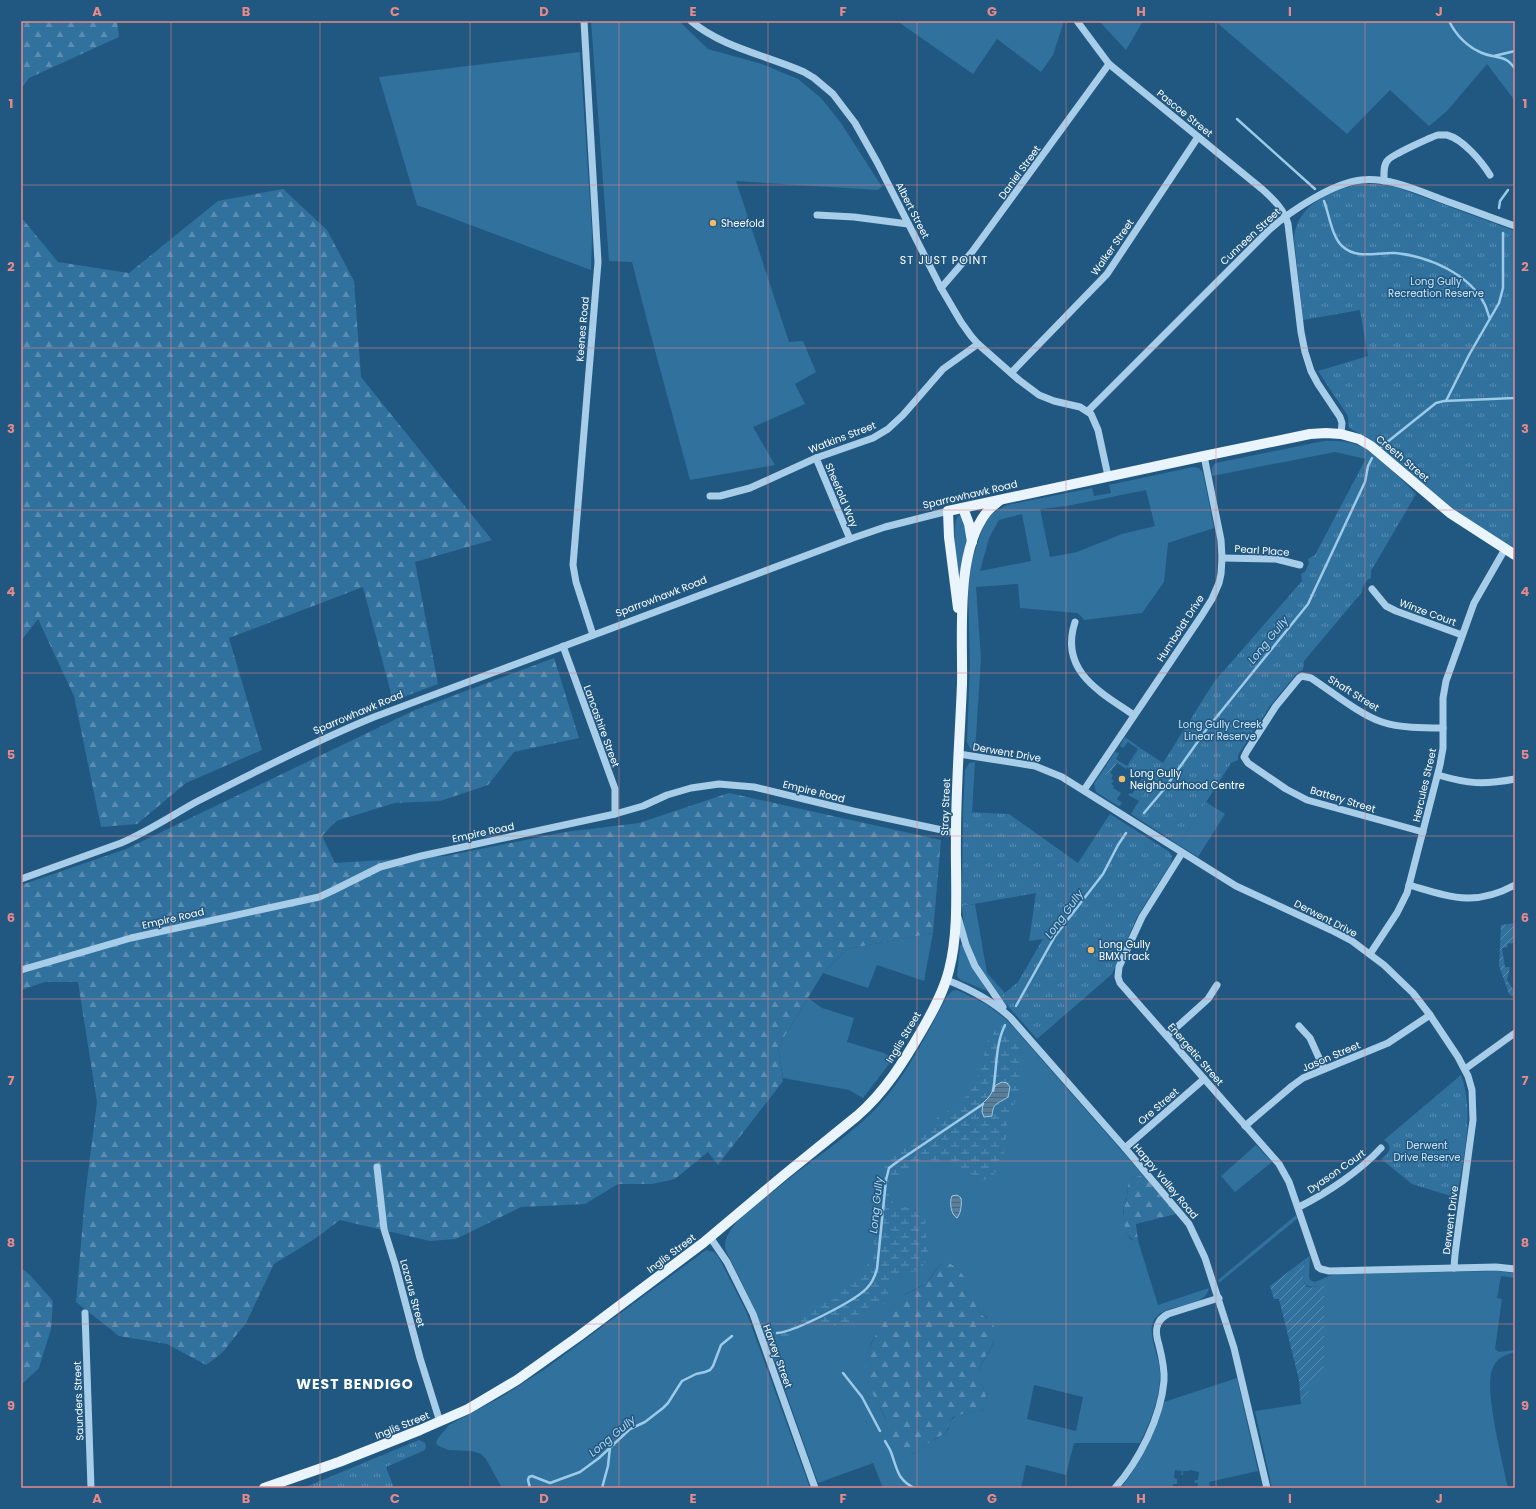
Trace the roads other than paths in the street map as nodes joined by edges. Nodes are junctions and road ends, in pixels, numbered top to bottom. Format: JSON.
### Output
{"nodes":[{"id":1,"x":584,"y":21,"type":"edge"},
{"id":2,"x":691,"y":21,"type":"edge"},
{"id":3,"x":1077,"y":21,"type":"edge"},
{"id":4,"x":1110,"y":64,"type":"junction"},
{"id":5,"x":1198,"y":137,"type":"junction"},
{"id":6,"x":1490,"y":175,"type":"dead end"},
{"id":7,"x":1384,"y":181,"type":"junction"},
{"id":8,"x":817,"y":215,"type":"dead end"},
{"id":9,"x":1286,"y":216,"type":"junction"},
{"id":10,"x":908,"y":224,"type":"junction"},
{"id":11,"x":1515,"y":226,"type":"edge"},
{"id":12,"x":941,"y":288,"type":"junction"},
{"id":13,"x":978,"y":344,"type":"junction"},
{"id":14,"x":1011,"y":373,"type":"junction"},
{"id":15,"x":1088,"y":411,"type":"junction"},
{"id":16,"x":1341,"y":434,"type":"junction"},
{"id":17,"x":1204,"y":456,"type":"junction"},
{"id":18,"x":816,"y":458,"type":"junction"},
{"id":19,"x":1108,"y":476,"type":"junction"},
{"id":20,"x":710,"y":496,"type":"dead end"},
{"id":21,"x":1000,"y":500,"type":"junction"},
{"id":22,"x":963,"y":508,"type":"junction"},
{"id":23,"x":948,"y":511,"type":"junction"},
{"id":24,"x":850,"y":539,"type":"junction"},
{"id":25,"x":972,"y":543,"type":"junction"},
{"id":26,"x":1505,"y":549,"type":"junction"},
{"id":27,"x":1515,"y":555,"type":"edge"},
{"id":28,"x":1222,"y":558,"type":"junction"},
{"id":29,"x":1300,"y":565,"type":"dead end"},
{"id":30,"x":1372,"y":589,"type":"dead end"},
{"id":31,"x":1074,"y":622,"type":"dead end"},
{"id":32,"x":593,"y":635,"type":"junction"},
{"id":33,"x":962,"y":635,"type":"junction"},
{"id":34,"x":1462,"y":635,"type":"junction"},
{"id":35,"x":563,"y":646,"type":"junction"},
{"id":36,"x":1134,"y":715,"type":"junction"},
{"id":37,"x":1443,"y":728,"type":"junction"},
{"id":38,"x":960,"y":754,"type":"junction"},
{"id":39,"x":1244,"y":757,"type":"joint"},
{"id":40,"x":1438,"y":775,"type":"junction"},
{"id":41,"x":1515,"y":779,"type":"edge"},
{"id":42,"x":1084,"y":790,"type":"junction"},
{"id":43,"x":615,"y":814,"type":"junction"},
{"id":44,"x":1423,"y":832,"type":"junction"},
{"id":45,"x":956,"y":833,"type":"junction"},
{"id":46,"x":1182,"y":853,"type":"junction"},
{"id":47,"x":21,"y":879,"type":"edge"},
{"id":48,"x":1515,"y":884,"type":"edge"},
{"id":49,"x":1409,"y":885,"type":"junction"},
{"id":50,"x":955,"y":908,"type":"junction"},
{"id":51,"x":1370,"y":954,"type":"junction"},
{"id":52,"x":21,"y":970,"type":"edge"},
{"id":53,"x":947,"y":980,"type":"junction"},
{"id":54,"x":1217,"y":985,"type":"dead end"},
{"id":55,"x":1430,"y":1015,"type":"junction"},
{"id":56,"x":1010,"y":1017,"type":"junction"},
{"id":57,"x":1299,"y":1026,"type":"dead end"},
{"id":58,"x":1515,"y":1033,"type":"edge"},
{"id":59,"x":1167,"y":1036,"type":"junction"},
{"id":60,"x":1324,"y":1069,"type":"junction"},
{"id":61,"x":1465,"y":1069,"type":"junction"},
{"id":62,"x":1204,"y":1079,"type":"junction"},
{"id":63,"x":1245,"y":1126,"type":"junction"},
{"id":64,"x":1125,"y":1148,"type":"junction"},
{"id":65,"x":1382,"y":1148,"type":"dead end"},
{"id":66,"x":376,"y":1167,"type":"dead end"},
{"id":67,"x":1299,"y":1207,"type":"junction"},
{"id":68,"x":710,"y":1237,"type":"junction"},
{"id":69,"x":1454,"y":1268,"type":"junction"},
{"id":70,"x":1320,"y":1269,"type":"junction"},
{"id":71,"x":1515,"y":1269,"type":"edge"},
{"id":72,"x":1316,"y":1275,"type":"dead end"},
{"id":73,"x":1219,"y":1298,"type":"junction"},
{"id":74,"x":85,"y":1313,"type":"dead end"},
{"id":75,"x":440,"y":1422,"type":"junction"},
{"id":76,"x":340,"y":1462,"type":"junction"},
{"id":77,"x":92,"y":1488,"type":"edge"},
{"id":78,"x":264,"y":1488,"type":"edge"},
{"id":79,"x":284,"y":1488,"type":"edge"},
{"id":80,"x":815,"y":1488,"type":"edge"},
{"id":81,"x":1115,"y":1488,"type":"edge"},
{"id":82,"x":1267,"y":1488,"type":"edge"}],
"edges":[{"from":1,"to":32,"type":"street","name":"Keenes Road"},
{"from":2,"to":10,"type":"street","name":"Albert Street"},
{"from":3,"to":4,"type":"street","name":"Pascoe Street"},
{"from":4,"to":5,"type":"street","name":"Pascoe Street"},
{"from":4,"to":12,"type":"street","name":"Daniel Street"},
{"from":5,"to":9,"type":"street","name":"Pascoe Street"},
{"from":5,"to":14,"type":"street","name":"Walker Street"},
{"from":6,"to":7,"type":"street"},
{"from":7,"to":9,"type":"street","name":"Cunneen Street"},
{"from":7,"to":11,"type":"street","name":"Cunneen Street"},
{"from":8,"to":10,"type":"street"},
{"from":9,"to":15,"type":"street","name":"Cunneen Street"},
{"from":9,"to":16,"type":"street"},
{"from":10,"to":12,"type":"street","name":"Albert Street"},
{"from":12,"to":13,"type":"street","name":"Albert Street"},
{"from":13,"to":14,"type":"street","name":"Albert Street"},
{"from":13,"to":18,"type":"street","name":"Watkins Street"},
{"from":14,"to":15,"type":"street","name":"Albert Street"},
{"from":15,"to":19,"type":"street"},
{"from":16,"to":17,"type":"main road","name":"Sparrowhawk Road"},
{"from":16,"to":26,"type":"main road","name":"Creeth Street"},
{"from":17,"to":19,"type":"main road","name":"Sparrowhawk Road"},
{"from":17,"to":28,"type":"street","name":"Humboldt Drive"},
{"from":18,"to":20,"type":"street","name":"Watkins Street"},
{"from":18,"to":24,"type":"street","name":"Sheefold Way"},
{"from":19,"to":21,"type":"main road","name":"Sparrowhawk Road"},
{"from":21,"to":22,"type":"main road","name":"Sparrowhawk Road"},
{"from":21,"to":25,"type":"main road","name":"Stray Street"},
{"from":22,"to":23,"type":"main road","name":"Sparrowhawk Road"},
{"from":22,"to":25,"type":"main road"},
{"from":23,"to":24,"type":"street","name":"Sparrowhawk Road"},
{"from":23,"to":33,"type":"main road","name":"Stray Street"},
{"from":24,"to":32,"type":"street","name":"Sparrowhawk Road"},
{"from":25,"to":33,"type":"main road","name":"Stray Street"},
{"from":26,"to":27,"type":"main road","name":"Creeth Street"},
{"from":26,"to":34,"type":"street","name":"Hercules Street"},
{"from":28,"to":29,"type":"street","name":"Pearl Place"},
{"from":28,"to":36,"type":"street","name":"Humboldt Drive"},
{"from":30,"to":34,"type":"street","name":"Winze Court"},
{"from":31,"to":36,"type":"street"},
{"from":32,"to":35,"type":"street","name":"Sparrowhawk Road"},
{"from":33,"to":38,"type":"main road","name":"Stray Street"},
{"from":34,"to":37,"type":"street","name":"Hercules Street"},
{"from":35,"to":43,"type":"street","name":"Lancashire Street"},
{"from":35,"to":47,"type":"street","name":"Sparrowhawk Road"},
{"from":36,"to":42,"type":"street","name":"Humboldt Drive"},
{"from":37,"to":39,"type":"street","name":"Shaft Street"},
{"from":37,"to":40,"type":"street","name":"Hercules Street"},
{"from":38,"to":42,"type":"street","name":"Derwent Drive"},
{"from":38,"to":45,"type":"main road","name":"Stray Street"},
{"from":39,"to":44,"type":"street","name":"Battery Street"},
{"from":40,"to":41,"type":"street"},
{"from":40,"to":44,"type":"street","name":"Hercules Street"},
{"from":42,"to":46,"type":"street","name":"Derwent Drive"},
{"from":43,"to":45,"type":"street","name":"Empire Road"},
{"from":43,"to":52,"type":"street","name":"Empire Road"},
{"from":44,"to":49,"type":"street","name":"Hercules Street"},
{"from":45,"to":50,"type":"main road","name":"Stray Street"},
{"from":46,"to":51,"type":"street","name":"Derwent Drive"},
{"from":46,"to":59,"type":"street","name":"Energetic Street"},
{"from":48,"to":49,"type":"street"},
{"from":49,"to":51,"type":"street","name":"Hercules Street"},
{"from":50,"to":53,"type":"main road","name":"Stray Street"},
{"from":50,"to":56,"type":"street"},
{"from":51,"to":55,"type":"street","name":"Derwent Drive"},
{"from":53,"to":56,"type":"street","name":"Happy Valley Road"},
{"from":53,"to":68,"type":"main road","name":"Inglis Street"},
{"from":54,"to":59,"type":"street"},
{"from":55,"to":60,"type":"street","name":"Jason Street"},
{"from":55,"to":61,"type":"street","name":"Derwent Drive"},
{"from":56,"to":64,"type":"street","name":"Happy Valley Road"},
{"from":57,"to":60,"type":"street"},
{"from":58,"to":61,"type":"street"},
{"from":59,"to":62,"type":"street","name":"Energetic Street"},
{"from":60,"to":63,"type":"street","name":"Jason Street"},
{"from":61,"to":69,"type":"street","name":"Derwent Drive"},
{"from":62,"to":63,"type":"street","name":"Energetic Street"},
{"from":62,"to":64,"type":"street","name":"Ore Street"},
{"from":63,"to":67,"type":"street","name":"Energetic Street"},
{"from":64,"to":73,"type":"street","name":"Happy Valley Road"},
{"from":65,"to":67,"type":"street","name":"Dyason Court"},
{"from":66,"to":75,"type":"street","name":"Lazarus Street"},
{"from":67,"to":70,"type":"street","name":"Energetic Street"},
{"from":68,"to":75,"type":"main road","name":"Inglis Street"},
{"from":68,"to":80,"type":"street","name":"Harvey Street"},
{"from":69,"to":70,"type":"street"},
{"from":69,"to":71,"type":"street"},
{"from":70,"to":72,"type":"street"},
{"from":73,"to":81,"type":"street"},
{"from":73,"to":82,"type":"street","name":"Happy Valley Road"},
{"from":74,"to":77,"type":"street","name":"Saunders Street"},
{"from":75,"to":76,"type":"main road","name":"Inglis Street"},
{"from":76,"to":78,"type":"main road","name":"Inglis Street"},
{"from":76,"to":79,"type":"main road","name":"Inglis Street"}]}
